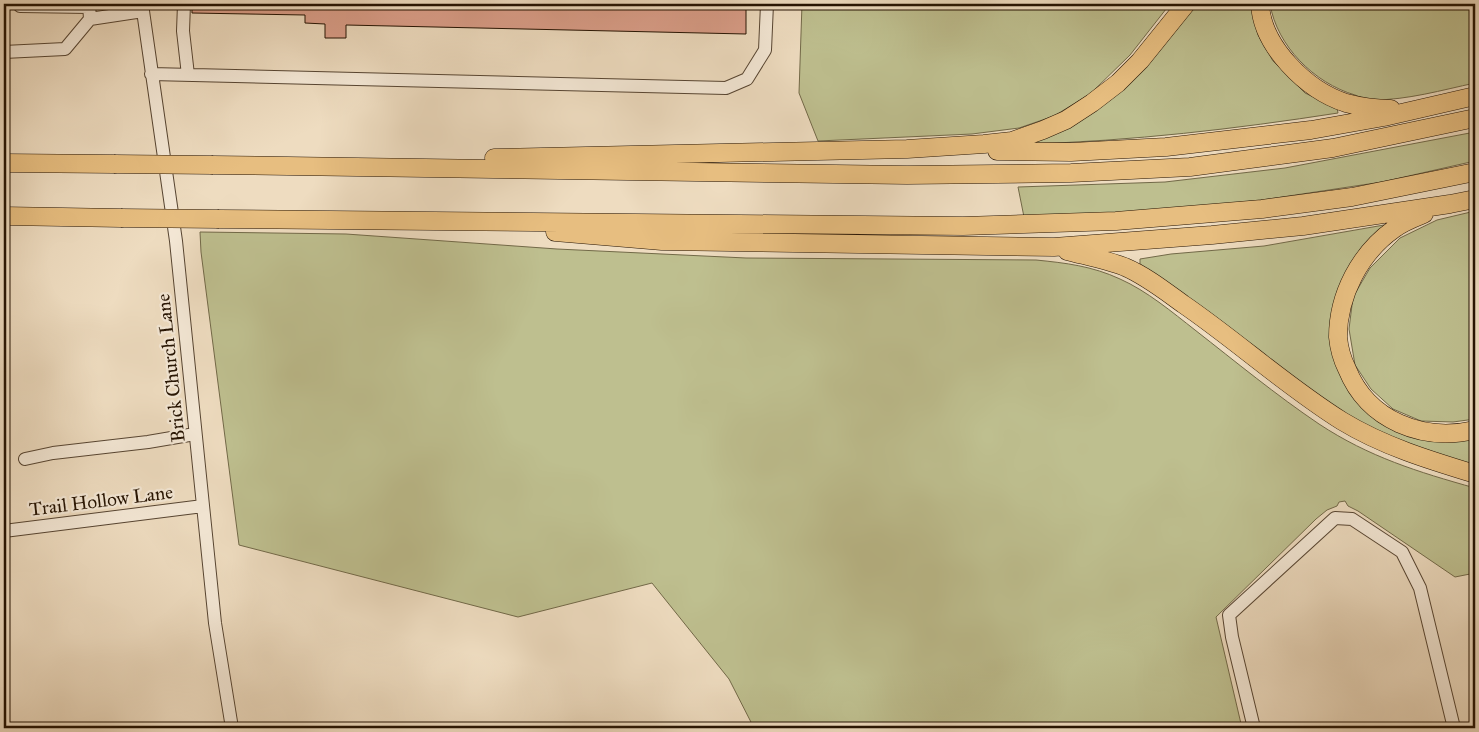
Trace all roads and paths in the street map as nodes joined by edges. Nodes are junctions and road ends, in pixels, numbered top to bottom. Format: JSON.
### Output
{"nodes":[{"id":1,"x":20,"y":4,"type":"edge"},
{"id":2,"x":184,"y":4,"type":"edge"},
{"id":3,"x":767,"y":4,"type":"edge"},
{"id":4,"x":1186,"y":4,"type":"edge"},
{"id":5,"x":1260,"y":4,"type":"edge"},
{"id":6,"x":143,"y":8,"type":"edge"},
{"id":7,"x":89,"y":10,"type":"edge"},
{"id":8,"x":4,"y":52,"type":"edge"},
{"id":9,"x":151,"y":74,"type":"junction"},
{"id":10,"x":188,"y":75,"type":"junction"},
{"id":11,"x":1473,"y":96,"type":"edge"},
{"id":12,"x":1422,"y":108,"type":"junction"},
{"id":13,"x":1475,"y":118,"type":"edge"},
{"id":14,"x":907,"y":149,"type":"junction"},
{"id":15,"x":4,"y":163,"type":"edge"},
{"id":16,"x":364,"y":168,"type":"junction"},
{"id":17,"x":1475,"y":172,"type":"edge"},
{"id":18,"x":1475,"y":199,"type":"edge"},
{"id":19,"x":1450,"y":204,"type":"junction"},
{"id":20,"x":4,"y":216,"type":"edge"},
{"id":21,"x":415,"y":220,"type":"junction"},
{"id":22,"x":1054,"y":247,"type":"junction"},
{"id":23,"x":1475,"y":430,"type":"edge"},
{"id":24,"x":195,"y":434,"type":"junction"},
{"id":25,"x":25,"y":459,"type":"dead end"},
{"id":26,"x":1475,"y":474,"type":"edge"},
{"id":27,"x":203,"y":506,"type":"junction"},
{"id":28,"x":4,"y":531,"type":"edge"},
{"id":29,"x":232,"y":728,"type":"edge"},
{"id":30,"x":1254,"y":728,"type":"edge"},
{"id":31,"x":1454,"y":728,"type":"edge"}],
"edges":[{"from":1,"to":7,"type":"street"},
{"from":2,"to":10,"type":"street"},
{"from":3,"to":10,"type":"street"},
{"from":4,"to":14,"type":"highway"},
{"from":5,"to":12,"type":"highway"},
{"from":6,"to":7,"type":"street"},
{"from":6,"to":9,"type":"street","name":"Brick Church Lane"},
{"from":7,"to":8,"type":"street"},
{"from":9,"to":10,"type":"street"},
{"from":9,"to":24,"type":"street","name":"Brick Church Lane"},
{"from":11,"to":12,"type":"highway"},
{"from":12,"to":14,"type":"highway"},
{"from":13,"to":16,"type":"highway"},
{"from":14,"to":16,"type":"highway"},
{"from":15,"to":16,"type":"highway","bridge":true},
{"from":17,"to":21,"type":"highway"},
{"from":18,"to":19,"type":"highway"},
{"from":19,"to":22,"type":"highway"},
{"from":19,"to":23,"type":"highway"},
{"from":20,"to":21,"type":"highway","bridge":true},
{"from":21,"to":22,"type":"highway"},
{"from":22,"to":26,"type":"highway"},
{"from":24,"to":25,"type":"street"},
{"from":24,"to":27,"type":"street","name":"Brick Church Lane"},
{"from":27,"to":28,"type":"street","name":"Trail Hollow Lane"},
{"from":27,"to":29,"type":"street","name":"Brick Church Lane"},
{"from":30,"to":31,"type":"street"}]}
